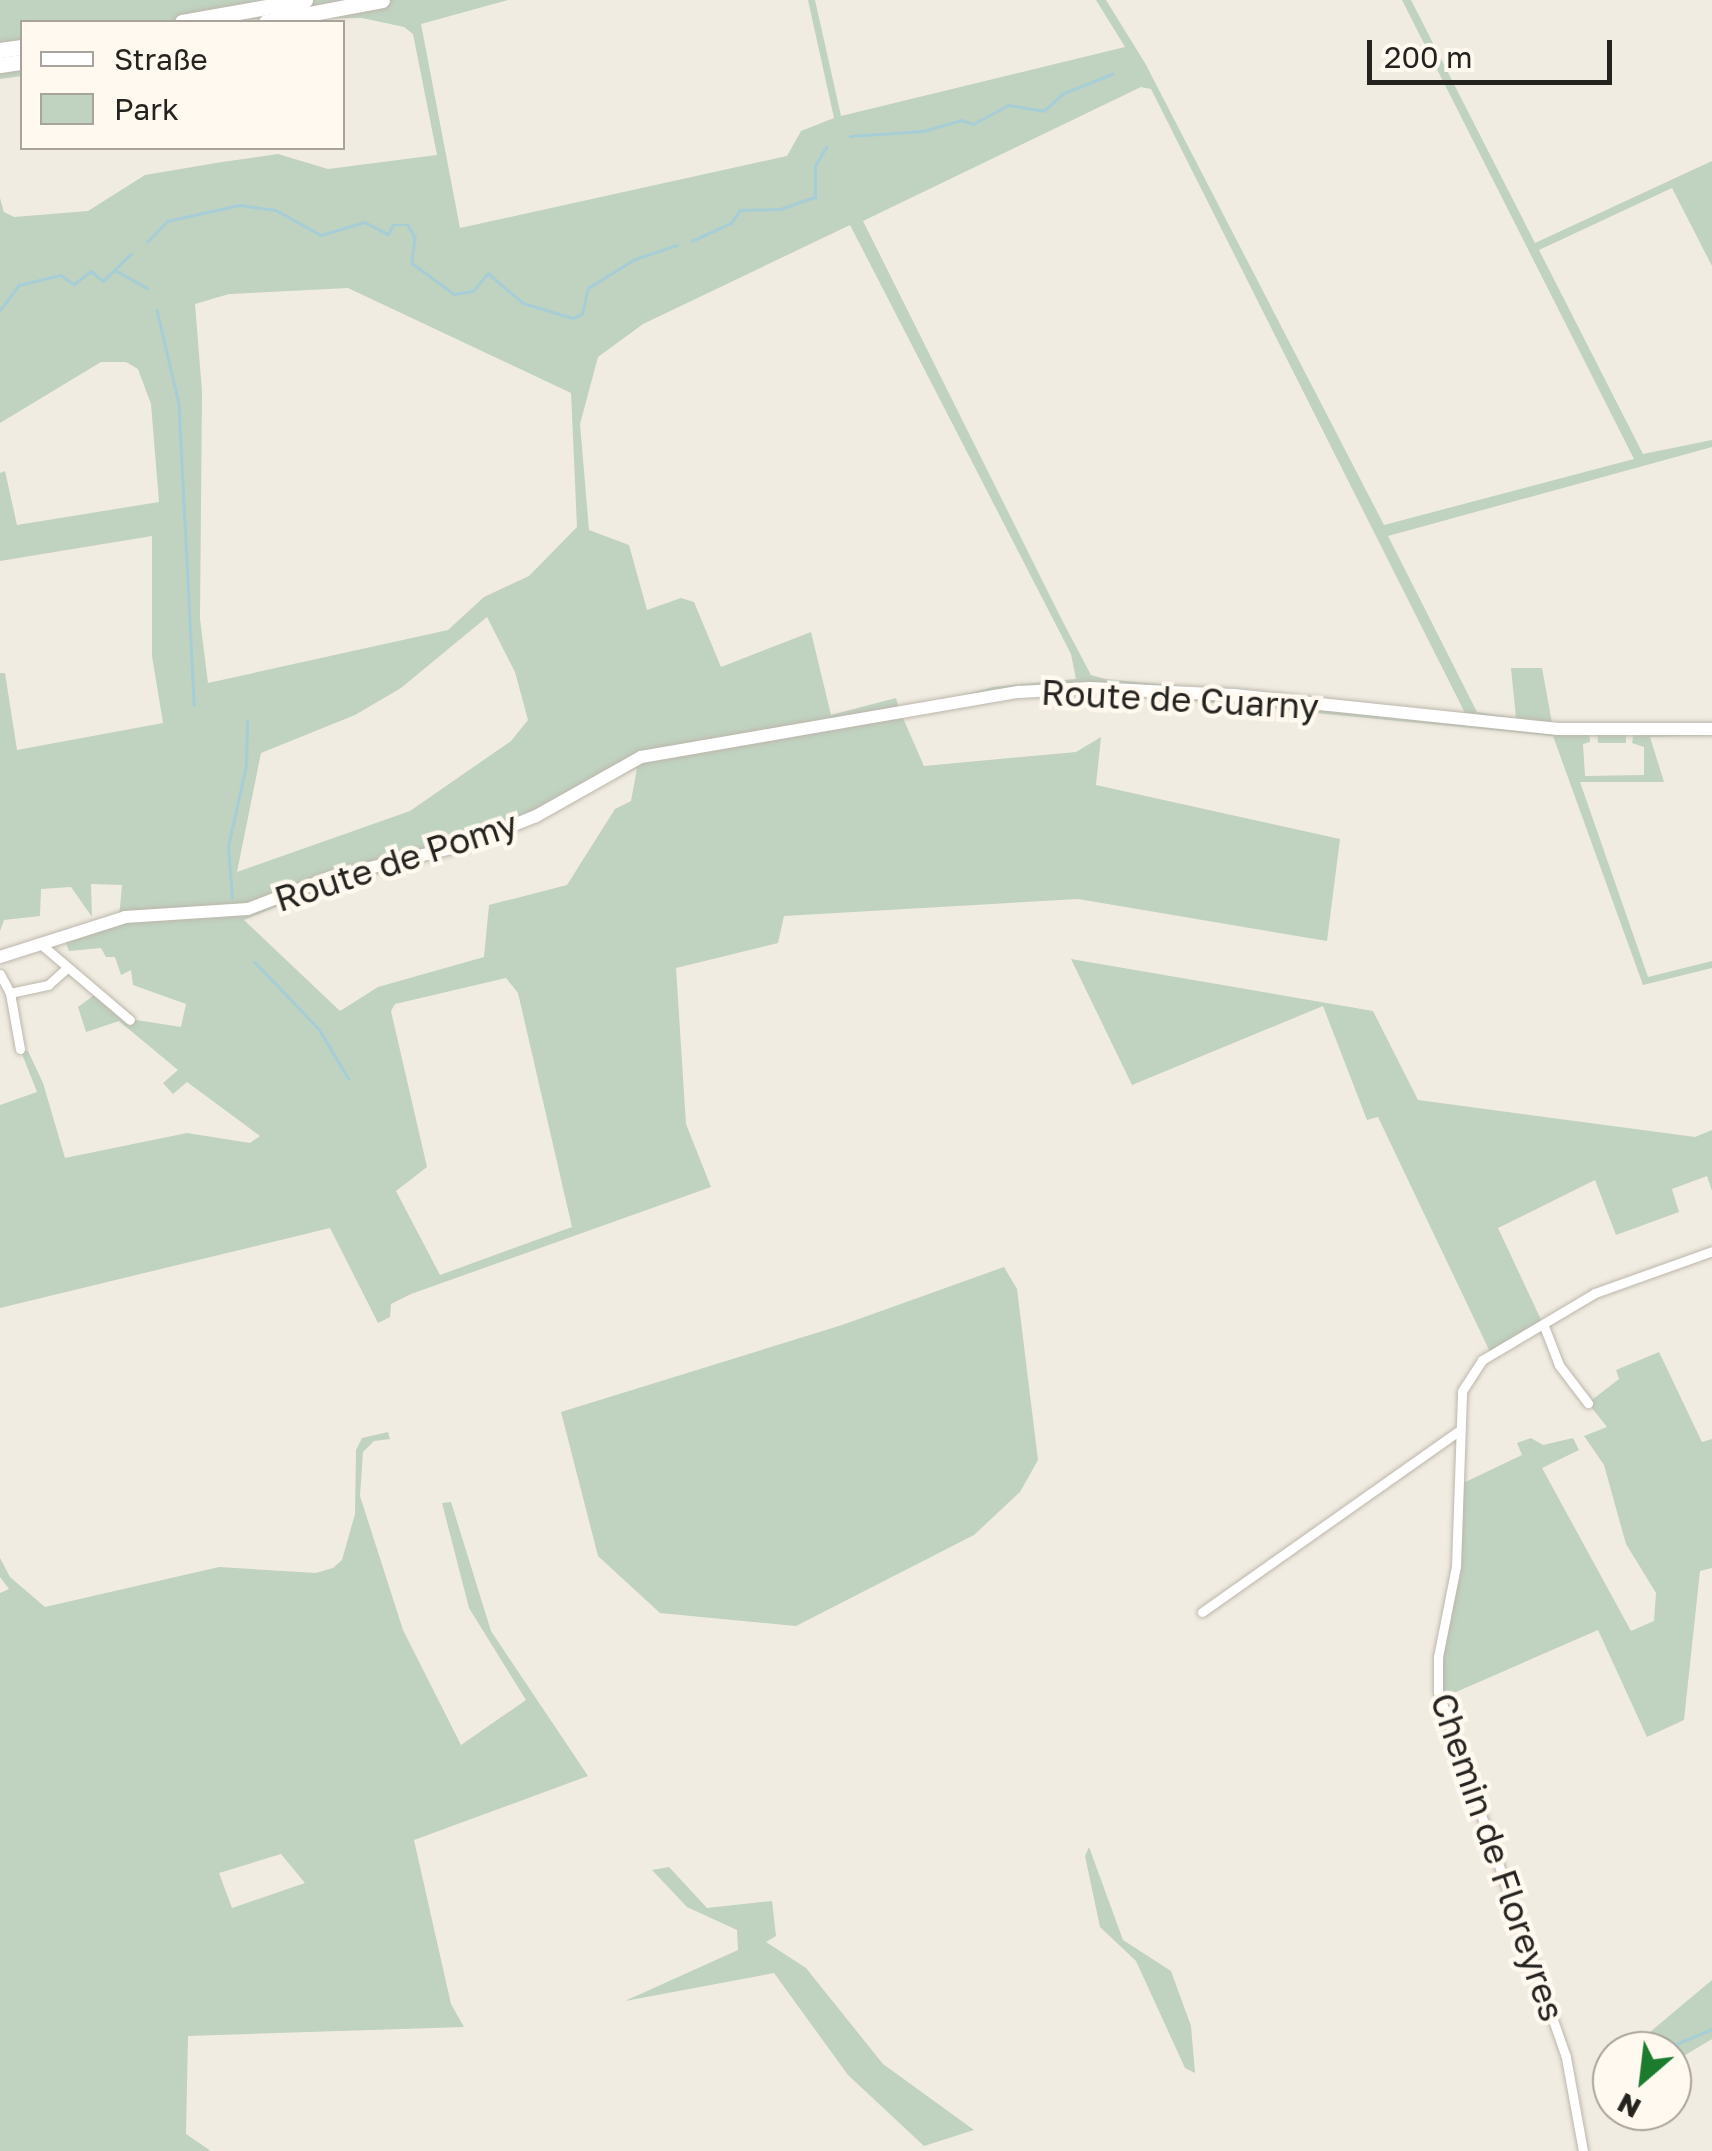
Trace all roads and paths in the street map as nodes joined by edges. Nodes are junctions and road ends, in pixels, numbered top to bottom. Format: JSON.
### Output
{"nodes":[{"id":1,"x":305,"y":0,"type":"edge"},
{"id":2,"x":382,"y":0,"type":"edge"},
{"id":3,"x":193,"y":20,"type":"edge"},
{"id":4,"x":277,"y":20,"type":"edge"},
{"id":5,"x":1712,"y":729,"type":"edge"},
{"id":6,"x":652,"y":755,"type":"joint"},
{"id":7,"x":44,"y":946,"type":"junction"},
{"id":8,"x":0,"y":957,"type":"edge"},
{"id":9,"x":66,"y":969,"type":"junction"},
{"id":10,"x":0,"y":974,"type":"edge"},
{"id":11,"x":10,"y":992,"type":"junction"},
{"id":12,"x":130,"y":1020,"type":"dead end"},
{"id":13,"x":20,"y":1049,"type":"dead end"},
{"id":14,"x":1706,"y":1252,"type":"edge"},
{"id":15,"x":1544,"y":1326,"type":"junction"},
{"id":16,"x":1588,"y":1403,"type":"dead end"},
{"id":17,"x":1460,"y":1430,"type":"junction"},
{"id":18,"x":1202,"y":1612,"type":"dead end"},
{"id":19,"x":1583,"y":2151,"type":"edge"}],
"edges":[{"from":1,"to":3,"type":"highway"},
{"from":2,"to":4,"type":"highway"},
{"from":5,"to":6,"type":"street","name":"Route de Cuarny"},
{"from":6,"to":7,"type":"street","name":"Route de Pomy"},
{"from":7,"to":8,"type":"street","name":"Route de Pomy"},
{"from":7,"to":9,"type":"street"},
{"from":9,"to":11,"type":"street"},
{"from":9,"to":12,"type":"street"},
{"from":10,"to":11,"type":"street"},
{"from":11,"to":13,"type":"street"},
{"from":14,"to":15,"type":"street","name":"Chemin de Floreyres"},
{"from":15,"to":16,"type":"street"},
{"from":15,"to":17,"type":"street","name":"Chemin de Floreyres"},
{"from":17,"to":18,"type":"street"},
{"from":17,"to":19,"type":"street","name":"Chemin de Floreyres"}]}
